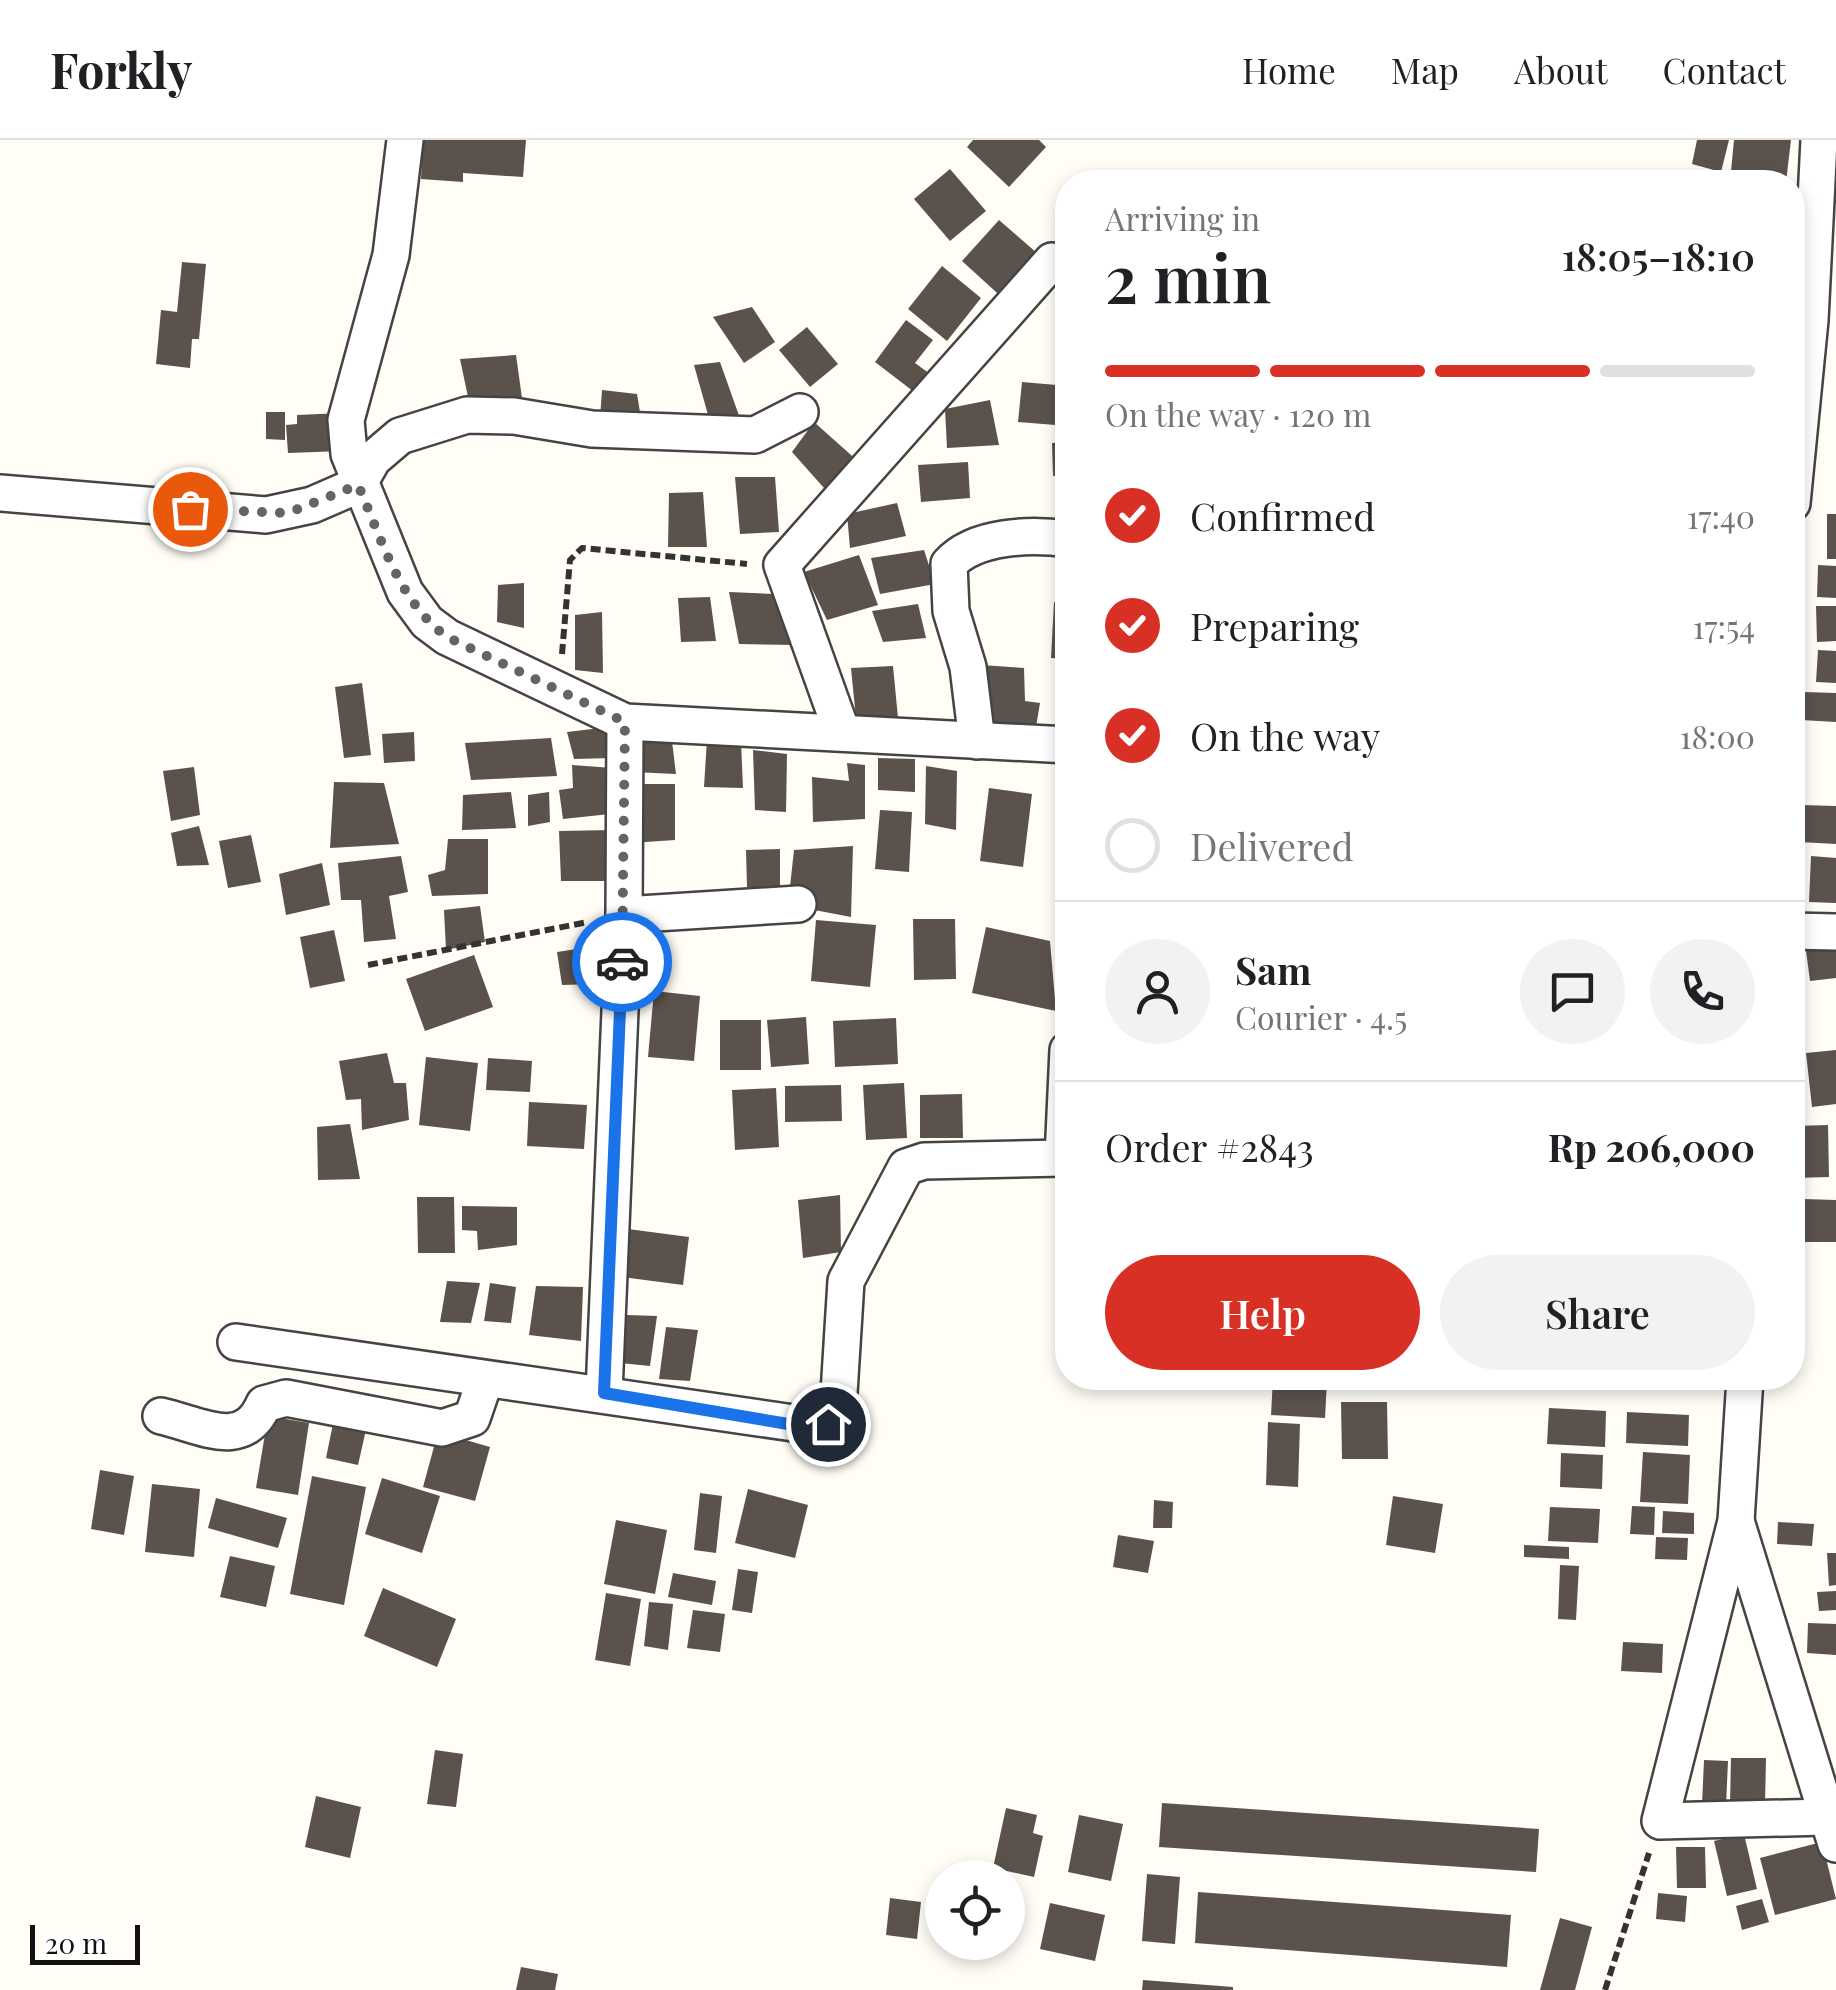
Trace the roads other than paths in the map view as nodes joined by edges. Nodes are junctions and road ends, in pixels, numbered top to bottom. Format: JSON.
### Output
{"nodes":[{"id":1,"x":405,"y":140,"type":"edge"},
{"id":2,"x":1820,"y":140,"type":"edge"},
{"id":3,"x":1052,"y":261,"type":"dead end"},
{"id":4,"x":1805,"y":371,"type":"edge"},
{"id":5,"x":800,"y":412,"type":"dead end"},
{"id":6,"x":358,"y":485,"type":"junction"},
{"id":7,"x":0,"y":493,"type":"edge"},
{"id":8,"x":1055,"y":537,"type":"edge"},
{"id":9,"x":625,"y":722,"type":"junction"},
{"id":10,"x":842,"y":732,"type":"junction"},
{"id":11,"x":978,"y":741,"type":"junction"},
{"id":12,"x":1055,"y":745,"type":"edge"},
{"id":13,"x":798,"y":904,"type":"dead end"},
{"id":14,"x":624,"y":915,"type":"junction"},
{"id":15,"x":1805,"y":931,"type":"edge"},
{"id":16,"x":1836,"y":932,"type":"edge"},
{"id":17,"x":1055,"y":1159,"type":"edge"},
{"id":18,"x":236,"y":1342,"type":"dead end"},
{"id":19,"x":485,"y":1380,"type":"junction"},
{"id":20,"x":1744,"y":1390,"type":"edge"},
{"id":21,"x":604,"y":1393,"type":"junction"},
{"id":22,"x":160,"y":1416,"type":"dead end"},
{"id":23,"x":1736,"y":1521,"type":"junction"},
{"id":24,"x":1831,"y":1831,"type":"edge"}],
"edges":[{"from":1,"to":6,"type":"street"},
{"from":2,"to":4,"type":"street"},
{"from":3,"to":10,"type":"street"},
{"from":5,"to":6,"type":"street"},
{"from":6,"to":7,"type":"street"},
{"from":6,"to":9,"type":"street"},
{"from":8,"to":11,"type":"street"},
{"from":9,"to":10,"type":"street"},
{"from":9,"to":14,"type":"street"},
{"from":10,"to":11,"type":"street"},
{"from":11,"to":12,"type":"street"},
{"from":13,"to":14,"type":"street"},
{"from":14,"to":21,"type":"street"},
{"from":15,"to":16,"type":"street"},
{"from":17,"to":21,"type":"street"},
{"from":18,"to":19,"type":"street"},
{"from":19,"to":21,"type":"street"},
{"from":19,"to":22,"type":"street"},
{"from":20,"to":23,"type":"street"},
{"from":23,"to":24,"type":"street"},
{"from":23,"to":24,"type":"street"}]}
